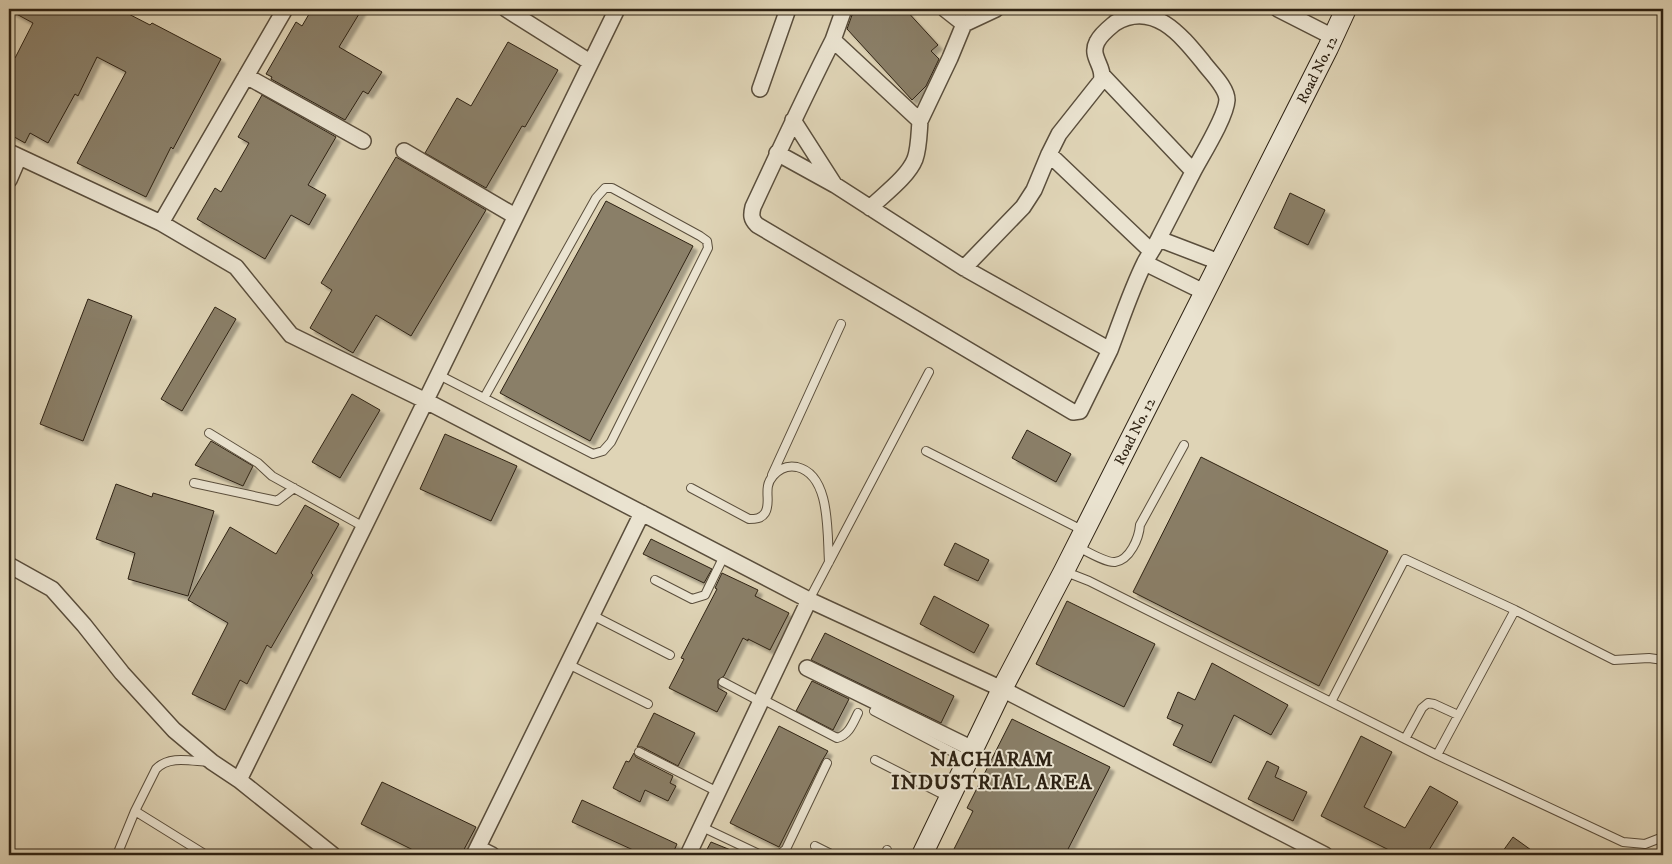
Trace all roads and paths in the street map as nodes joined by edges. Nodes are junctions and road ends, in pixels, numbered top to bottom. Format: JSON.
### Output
{"nodes":[{"id":1,"x":286,"y":9,"type":"edge"},
{"id":2,"x":506,"y":9,"type":"edge"},
{"id":3,"x":617,"y":9,"type":"edge"},
{"id":4,"x":788,"y":9,"type":"edge"},
{"id":5,"x":844,"y":9,"type":"edge"},
{"id":6,"x":945,"y":9,"type":"edge"},
{"id":7,"x":996,"y":9,"type":"edge"},
{"id":8,"x":1278,"y":9,"type":"edge"},
{"id":9,"x":1346,"y":9,"type":"edge"},
{"id":10,"x":964,"y":24,"type":"junction"},
{"id":11,"x":1332,"y":37,"type":"junction"},
{"id":12,"x":833,"y":40,"type":"junction"},
{"id":13,"x":590,"y":62,"type":"junction"},
{"id":14,"x":246,"y":76,"type":"junction"},
{"id":15,"x":1103,"y":76,"type":"junction"},
{"id":16,"x":760,"y":89,"type":"dead end"},
{"id":17,"x":793,"y":120,"type":"junction"},
{"id":18,"x":920,"y":121,"type":"junction"},
{"id":19,"x":363,"y":141,"type":"dead end"},
{"id":20,"x":404,"y":151,"type":"dead end"},
{"id":21,"x":14,"y":154,"type":"edge"},
{"id":22,"x":777,"y":154,"type":"junction"},
{"id":23,"x":1049,"y":154,"type":"junction"},
{"id":24,"x":1193,"y":171,"type":"junction"},
{"id":25,"x":9,"y":180,"type":"edge"},
{"id":26,"x":835,"y":186,"type":"junction"},
{"id":27,"x":870,"y":208,"type":"junction"},
{"id":28,"x":516,"y":216,"type":"junction"},
{"id":29,"x":161,"y":223,"type":"junction"},
{"id":30,"x":1152,"y":251,"type":"junction"},
{"id":31,"x":1219,"y":262,"type":"junction"},
{"id":32,"x":964,"y":268,"type":"junction"},
{"id":33,"x":1204,"y":292,"type":"junction"},
{"id":34,"x":841,"y":324,"type":"dead end"},
{"id":35,"x":1110,"y":350,"type":"junction"},
{"id":36,"x":929,"y":372,"type":"dead end"},
{"id":37,"x":439,"y":375,"type":"junction"},
{"id":38,"x":484,"y":398,"type":"junction"},
{"id":39,"x":426,"y":401,"type":"junction"},
{"id":40,"x":210,"y":433,"type":"dead end"},
{"id":41,"x":1184,"y":445,"type":"dead end"},
{"id":42,"x":926,"y":451,"type":"dead end"},
{"id":43,"x":769,"y":481,"type":"junction"},
{"id":44,"x":194,"y":483,"type":"dead end"},
{"id":45,"x":294,"y":488,"type":"junction"},
{"id":46,"x":691,"y":488,"type":"dead end"},
{"id":47,"x":642,"y":514,"type":"junction"},
{"id":48,"x":364,"y":527,"type":"junction"},
{"id":49,"x":1080,"y":538,"type":"junction"},
{"id":50,"x":724,"y":556,"type":"junction"},
{"id":51,"x":829,"y":562,"type":"junction"},
{"id":52,"x":9,"y":565,"type":"edge"},
{"id":53,"x":1064,"y":571,"type":"junction"},
{"id":54,"x":655,"y":580,"type":"dead end"},
{"id":55,"x":809,"y":600,"type":"junction"},
{"id":56,"x":1516,"y":610,"type":"junction"},
{"id":57,"x":592,"y":615,"type":"junction"},
{"id":58,"x":670,"y":655,"type":"dead end"},
{"id":59,"x":1663,"y":660,"type":"edge"},
{"id":60,"x":568,"y":664,"type":"junction"},
{"id":61,"x":807,"y":668,"type":"dead end"},
{"id":62,"x":723,"y":682,"type":"dead end"},
{"id":63,"x":1002,"y":689,"type":"junction"},
{"id":64,"x":762,"y":700,"type":"junction"},
{"id":65,"x":1331,"y":702,"type":"junction"},
{"id":66,"x":648,"y":704,"type":"dead end"},
{"id":67,"x":874,"y":711,"type":"dead end"},
{"id":68,"x":858,"y":713,"type":"dead end"},
{"id":69,"x":1458,"y":716,"type":"junction"},
{"id":70,"x":1404,"y":739,"type":"junction"},
{"id":71,"x":639,"y":752,"type":"dead end"},
{"id":72,"x":971,"y":755,"type":"junction"},
{"id":73,"x":1436,"y":755,"type":"junction"},
{"id":74,"x":875,"y":760,"type":"dead end"},
{"id":75,"x":212,"y":762,"type":"junction"},
{"id":76,"x":828,"y":763,"type":"dead end"},
{"id":77,"x":239,"y":780,"type":"junction"},
{"id":78,"x":718,"y":792,"type":"junction"},
{"id":79,"x":950,"y":798,"type":"junction"},
{"id":80,"x":135,"y":811,"type":"junction"},
{"id":81,"x":702,"y":827,"type":"junction"},
{"id":82,"x":1663,"y":837,"type":"edge"},
{"id":83,"x":815,"y":846,"type":"dead end"},
{"id":84,"x":476,"y":852,"type":"edge"},
{"id":85,"x":117,"y":855,"type":"edge"},
{"id":86,"x":206,"y":855,"type":"edge"},
{"id":87,"x":333,"y":855,"type":"edge"},
{"id":88,"x":492,"y":855,"type":"edge"},
{"id":89,"x":688,"y":855,"type":"edge"},
{"id":90,"x":761,"y":855,"type":"edge"},
{"id":91,"x":779,"y":855,"type":"edge"},
{"id":92,"x":833,"y":855,"type":"edge"},
{"id":93,"x":922,"y":855,"type":"edge"},
{"id":94,"x":1325,"y":855,"type":"edge"}],
"edges":[{"from":1,"to":14,"type":"street"},
{"from":2,"to":13,"type":"street"},
{"from":3,"to":13,"type":"street"},
{"from":4,"to":16,"type":"street"},
{"from":5,"to":12,"type":"street"},
{"from":6,"to":10,"type":"street"},
{"from":7,"to":10,"type":"street"},
{"from":8,"to":11,"type":"street"},
{"from":9,"to":11,"type":"street","name":"Road No. 12"},
{"from":10,"to":18,"type":"street"},
{"from":11,"to":31,"type":"street","name":"Road No. 12"},
{"from":12,"to":17,"type":"street"},
{"from":12,"to":18,"type":"street"},
{"from":13,"to":28,"type":"street"},
{"from":14,"to":19,"type":"street"},
{"from":14,"to":29,"type":"street"},
{"from":15,"to":23,"type":"street"},
{"from":15,"to":24,"type":"street"},
{"from":15,"to":24,"type":"street"},
{"from":17,"to":22,"type":"street"},
{"from":17,"to":26,"type":"street"},
{"from":18,"to":27,"type":"street"},
{"from":20,"to":28,"type":"street"},
{"from":21,"to":25,"type":"street"},
{"from":21,"to":29,"type":"street"},
{"from":22,"to":26,"type":"street"},
{"from":22,"to":35,"type":"street"},
{"from":23,"to":30,"type":"street"},
{"from":23,"to":32,"type":"street"},
{"from":24,"to":30,"type":"street"},
{"from":26,"to":27,"type":"street"},
{"from":27,"to":32,"type":"street"},
{"from":28,"to":37,"type":"street"},
{"from":29,"to":39,"type":"street"},
{"from":30,"to":31,"type":"street"},
{"from":30,"to":33,"type":"street"},
{"from":30,"to":35,"type":"street"},
{"from":31,"to":33,"type":"street","name":"Road No. 12"},
{"from":32,"to":35,"type":"street"},
{"from":33,"to":49,"type":"street","name":"Road No. 12"},
{"from":34,"to":43,"type":"lane"},
{"from":36,"to":51,"type":"lane"},
{"from":37,"to":38,"type":"lane"},
{"from":37,"to":39,"type":"street"},
{"from":38,"to":38,"type":"lane"},
{"from":39,"to":47,"type":"street"},
{"from":39,"to":48,"type":"street"},
{"from":40,"to":45,"type":"lane"},
{"from":41,"to":49,"type":"lane"},
{"from":42,"to":49,"type":"lane"},
{"from":43,"to":46,"type":"lane"},
{"from":43,"to":51,"type":"lane"},
{"from":44,"to":45,"type":"lane"},
{"from":45,"to":48,"type":"lane"},
{"from":47,"to":50,"type":"street"},
{"from":47,"to":57,"type":"street"},
{"from":48,"to":77,"type":"street"},
{"from":49,"to":53,"type":"street","name":"Road No. 12"},
{"from":50,"to":54,"type":"lane"},
{"from":50,"to":55,"type":"street"},
{"from":51,"to":55,"type":"lane"},
{"from":52,"to":75,"type":"street"},
{"from":53,"to":63,"type":"street","name":"Road No. 12"},
{"from":53,"to":65,"type":"lane"},
{"from":55,"to":63,"type":"street"},
{"from":55,"to":64,"type":"street"},
{"from":56,"to":59,"type":"lane"},
{"from":56,"to":65,"type":"lane"},
{"from":56,"to":69,"type":"lane"},
{"from":57,"to":58,"type":"lane"},
{"from":57,"to":60,"type":"street"},
{"from":60,"to":66,"type":"lane"},
{"from":60,"to":84,"type":"street"},
{"from":61,"to":72,"type":"street"},
{"from":62,"to":64,"type":"lane"},
{"from":63,"to":72,"type":"street","name":"Road No. 12"},
{"from":63,"to":94,"type":"street"},
{"from":64,"to":68,"type":"lane"},
{"from":64,"to":78,"type":"street"},
{"from":65,"to":70,"type":"lane"},
{"from":67,"to":72,"type":"lane"},
{"from":69,"to":70,"type":"lane"},
{"from":69,"to":73,"type":"lane"},
{"from":70,"to":73,"type":"lane"},
{"from":71,"to":78,"type":"lane"},
{"from":72,"to":79,"type":"street","name":"Road No. 12"},
{"from":73,"to":82,"type":"lane"},
{"from":74,"to":79,"type":"lane"},
{"from":75,"to":77,"type":"street"},
{"from":75,"to":80,"type":"lane"},
{"from":76,"to":91,"type":"lane"},
{"from":77,"to":87,"type":"street"},
{"from":78,"to":81,"type":"street"},
{"from":79,"to":93,"type":"street","name":"Road No. 12"},
{"from":80,"to":85,"type":"lane"},
{"from":80,"to":86,"type":"lane"},
{"from":81,"to":89,"type":"street"},
{"from":81,"to":90,"type":"lane"},
{"from":83,"to":92,"type":"lane"},
{"from":84,"to":88,"type":"street"}]}
